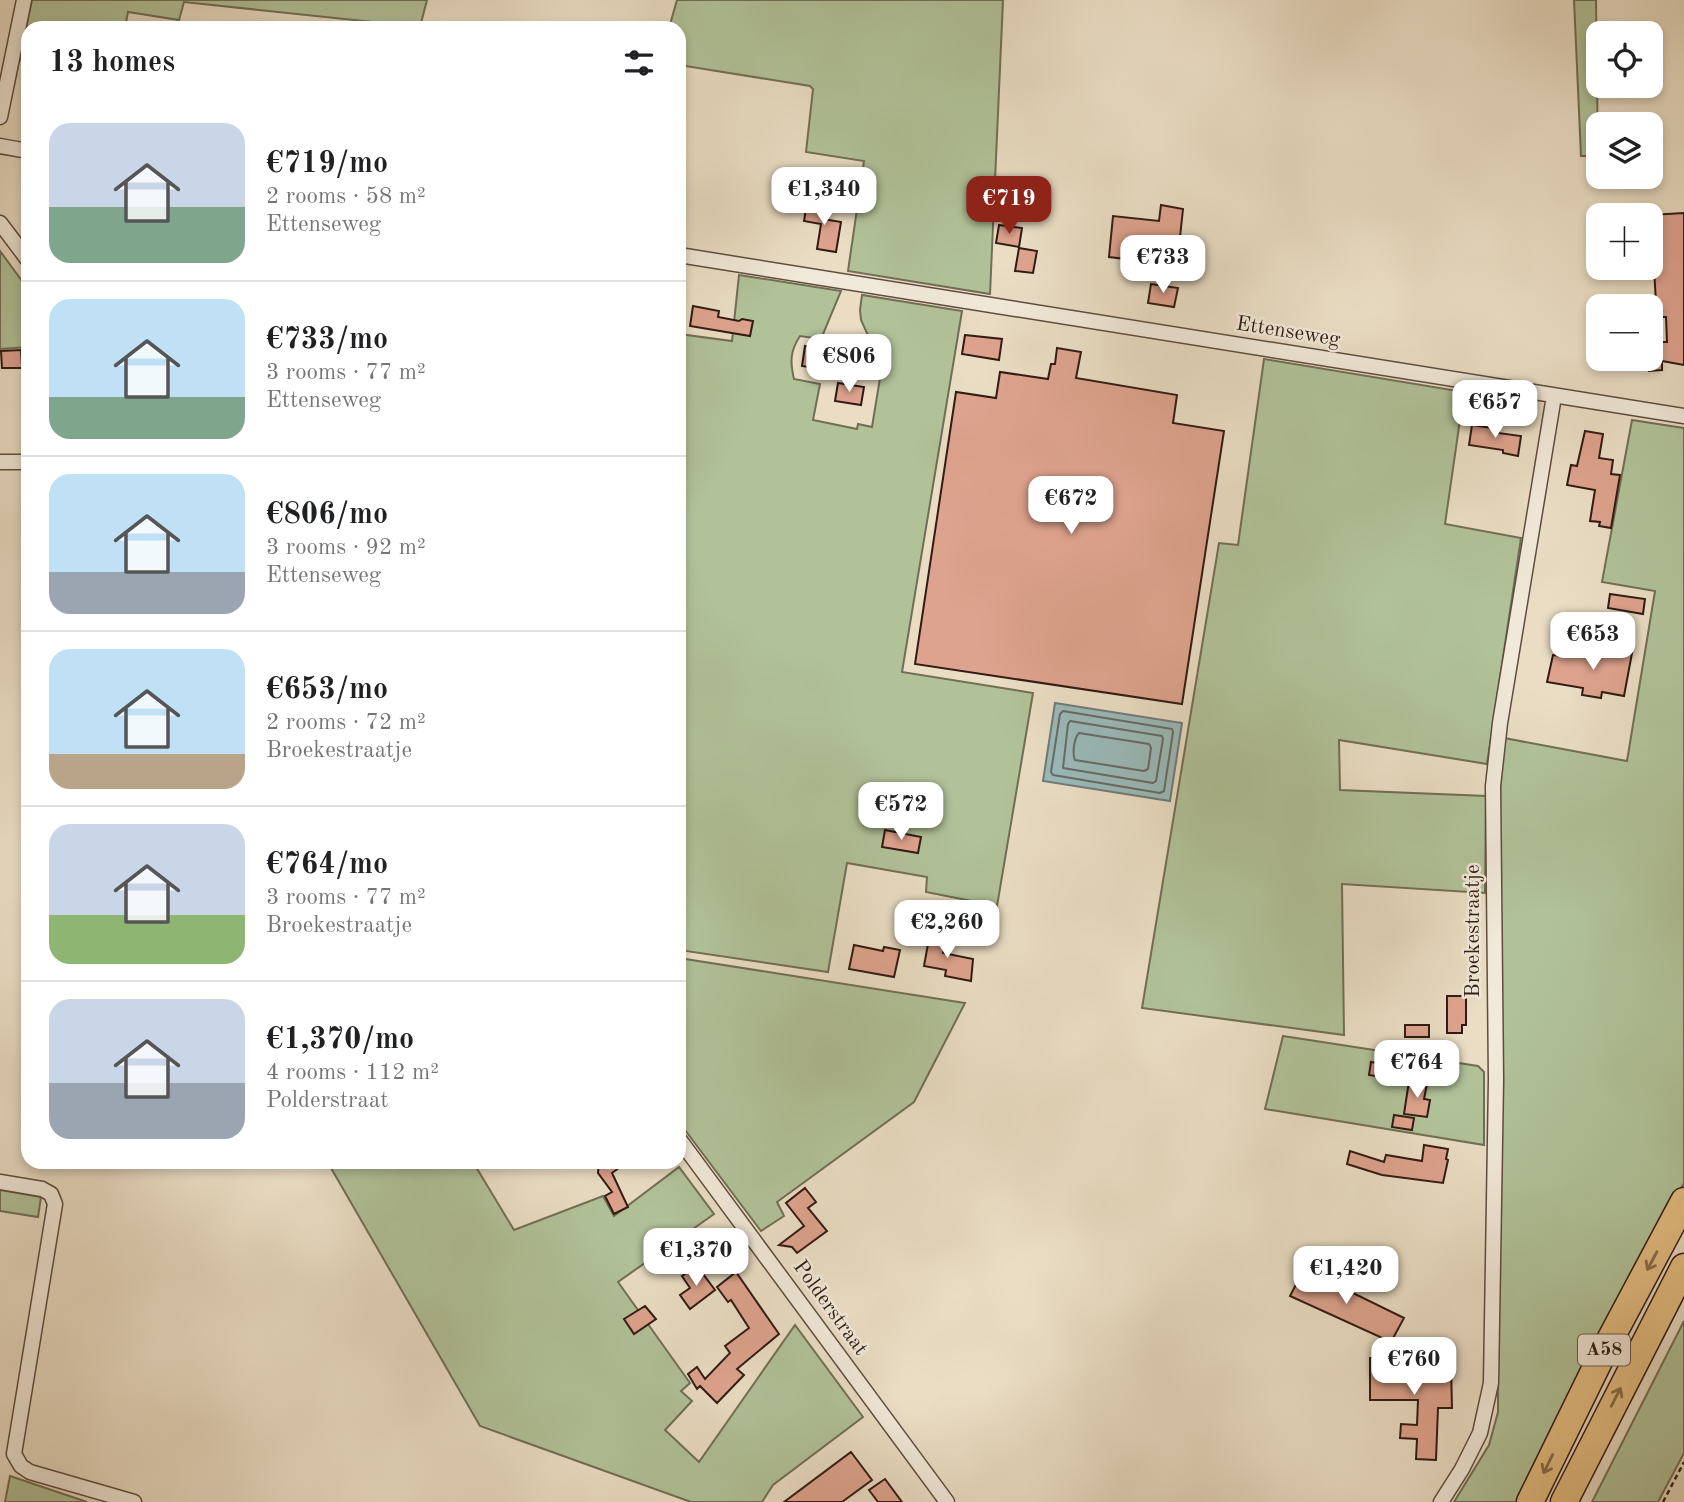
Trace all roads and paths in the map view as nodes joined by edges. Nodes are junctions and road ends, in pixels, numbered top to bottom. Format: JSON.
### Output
{"nodes":[{"id":1,"x":24,"y":0,"type":"edge"},
{"id":2,"x":0,"y":117,"type":"edge"},
{"id":3,"x":0,"y":146,"type":"edge"},
{"id":4,"x":21,"y":150,"type":"edge"},
{"id":5,"x":0,"y":223,"type":"edge"},
{"id":6,"x":21,"y":251,"type":"edge"},
{"id":7,"x":686,"y":256,"type":"edge"},
{"id":8,"x":1554,"y":396,"type":"junction"},
{"id":9,"x":1684,"y":416,"type":"edge"},
{"id":10,"x":21,"y":462,"type":"edge"},
{"id":11,"x":0,"y":463,"type":"edge"},
{"id":12,"x":686,"y":1148,"type":"edge"},
{"id":13,"x":0,"y":1182,"type":"edge"},
{"id":14,"x":1684,"y":1201,"type":"edge"},
{"id":15,"x":1684,"y":1267,"type":"edge"},
{"id":16,"x":1684,"y":1462,"type":"edge"},
{"id":17,"x":134,"y":1502,"type":"edge"},
{"id":18,"x":947,"y":1502,"type":"edge"},
{"id":19,"x":1441,"y":1502,"type":"edge"},
{"id":20,"x":1530,"y":1502,"type":"edge"},
{"id":21,"x":1564,"y":1502,"type":"edge"},
{"id":22,"x":1663,"y":1502,"type":"edge"}],
"edges":[{"from":1,"to":2,"type":"street"},
{"from":3,"to":4,"type":"street"},
{"from":5,"to":6,"type":"street"},
{"from":7,"to":8,"type":"street","name":"Ettenseweg"},
{"from":8,"to":9,"type":"street","name":"Ettenseweg"},
{"from":8,"to":19,"type":"street","name":"Broekestraatje"},
{"from":10,"to":11,"type":"street"},
{"from":12,"to":18,"type":"street","name":"Polderstraat"},
{"from":13,"to":17,"type":"street"},
{"from":14,"to":20,"type":"highway","number":"A58","one_way":true},
{"from":21,"to":15,"type":"highway","number":"A58","one_way":true},
{"from":16,"to":22,"type":"path"}]}
